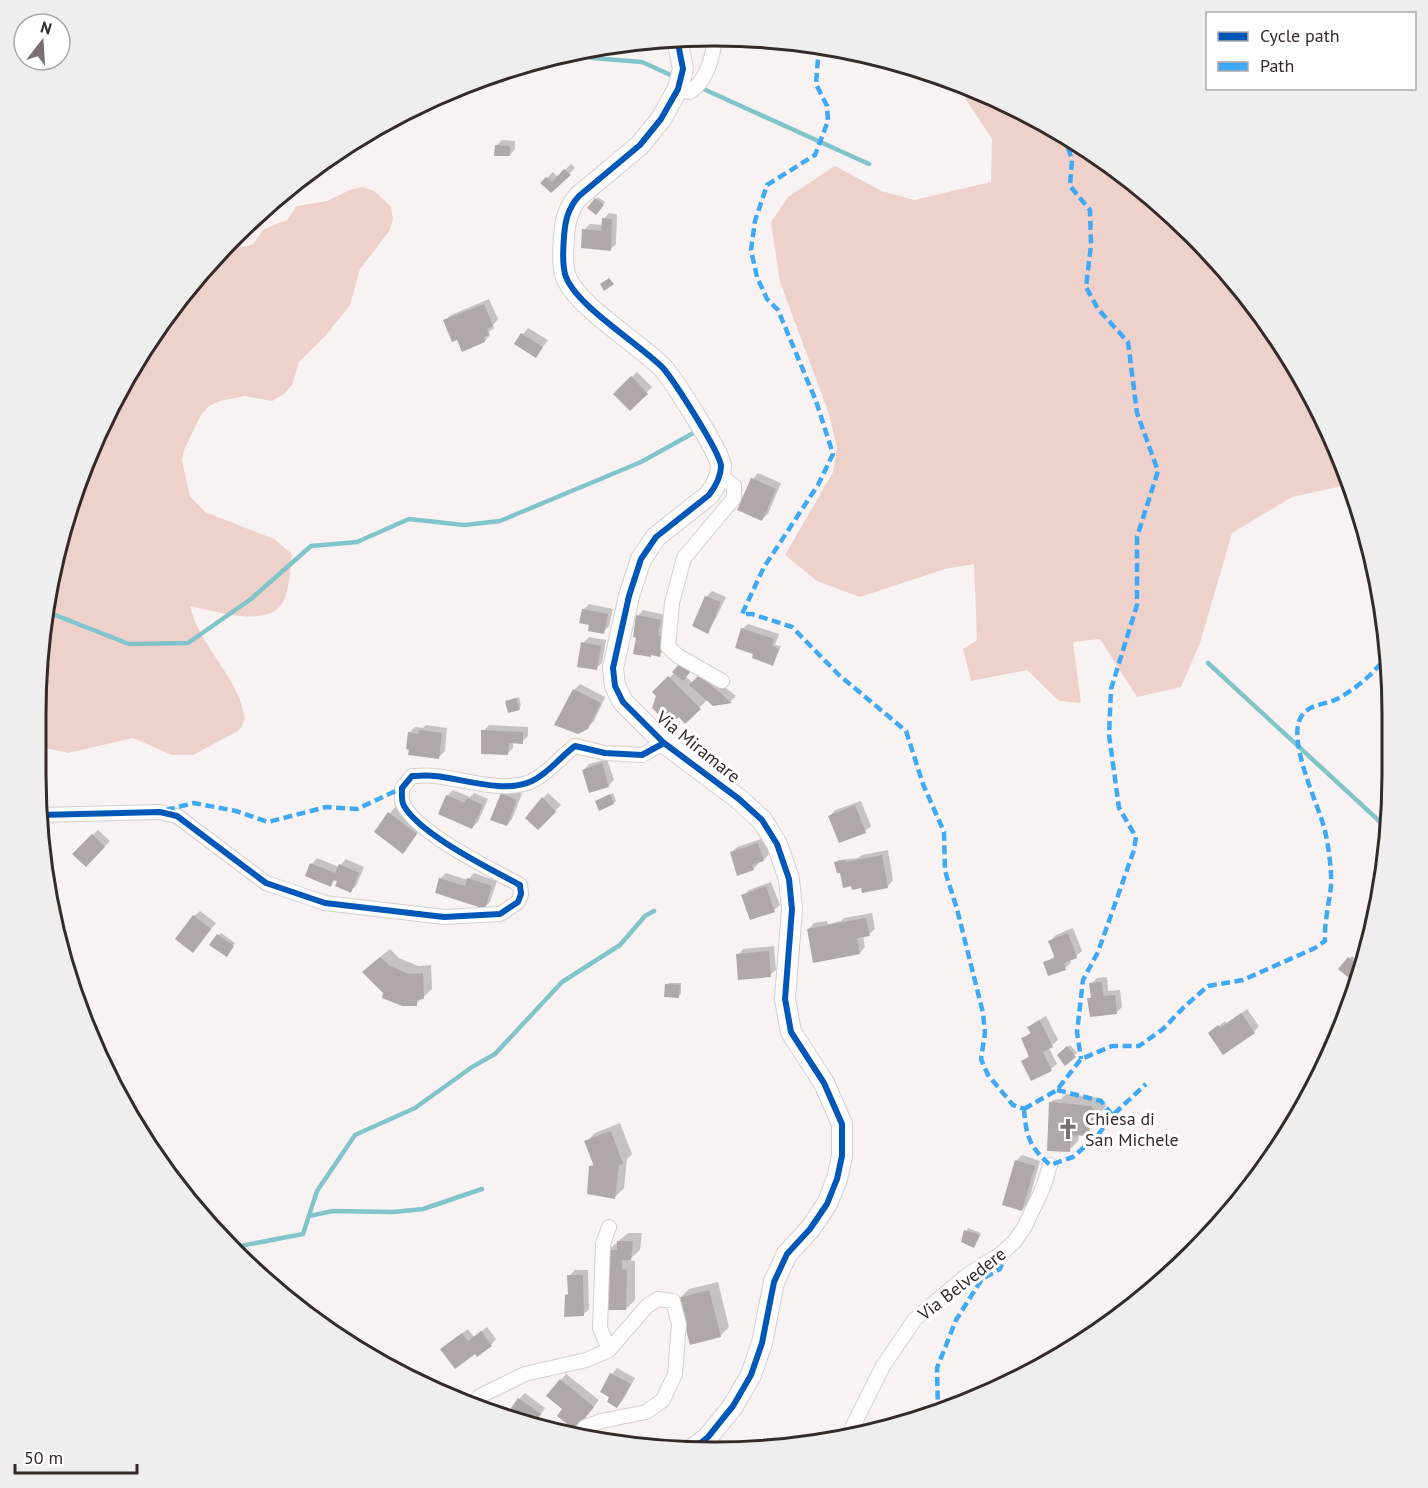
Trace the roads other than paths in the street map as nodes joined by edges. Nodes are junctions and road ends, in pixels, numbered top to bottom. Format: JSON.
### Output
{"nodes":[{"id":1,"x":714,"y":46,"type":"edge"},
{"id":2,"x":679,"y":48,"type":"edge"},
{"id":3,"x":678,"y":89,"type":"junction"},
{"id":4,"x":720,"y":475,"type":"junction"},
{"id":5,"x":722,"y":681,"type":"dead end"},
{"id":6,"x":664,"y":743,"type":"junction"},
{"id":7,"x":48,"y":815,"type":"edge"},
{"id":8,"x":1050,"y":1165,"type":"dead end"},
{"id":9,"x":609,"y":1227,"type":"dead end"},
{"id":10,"x":609,"y":1350,"type":"junction"},
{"id":11,"x":478,"y":1398,"type":"edge"},
{"id":12,"x":853,"y":1427,"type":"edge"},
{"id":13,"x":583,"y":1429,"type":"edge"},
{"id":14,"x":702,"y":1441,"type":"edge"}],
"edges":[{"from":1,"to":3,"type":"street"},
{"from":2,"to":3,"type":"street"},
{"from":3,"to":4,"type":"street"},
{"from":4,"to":5,"type":"street"},
{"from":4,"to":6,"type":"street","name":"Via Miramare"},
{"from":6,"to":7,"type":"street"},
{"from":6,"to":14,"type":"street","name":"Via Miramare"},
{"from":8,"to":12,"type":"street","name":"Via Belvedere"},
{"from":9,"to":10,"type":"street"},
{"from":10,"to":11,"type":"street"},
{"from":10,"to":13,"type":"street"}]}
